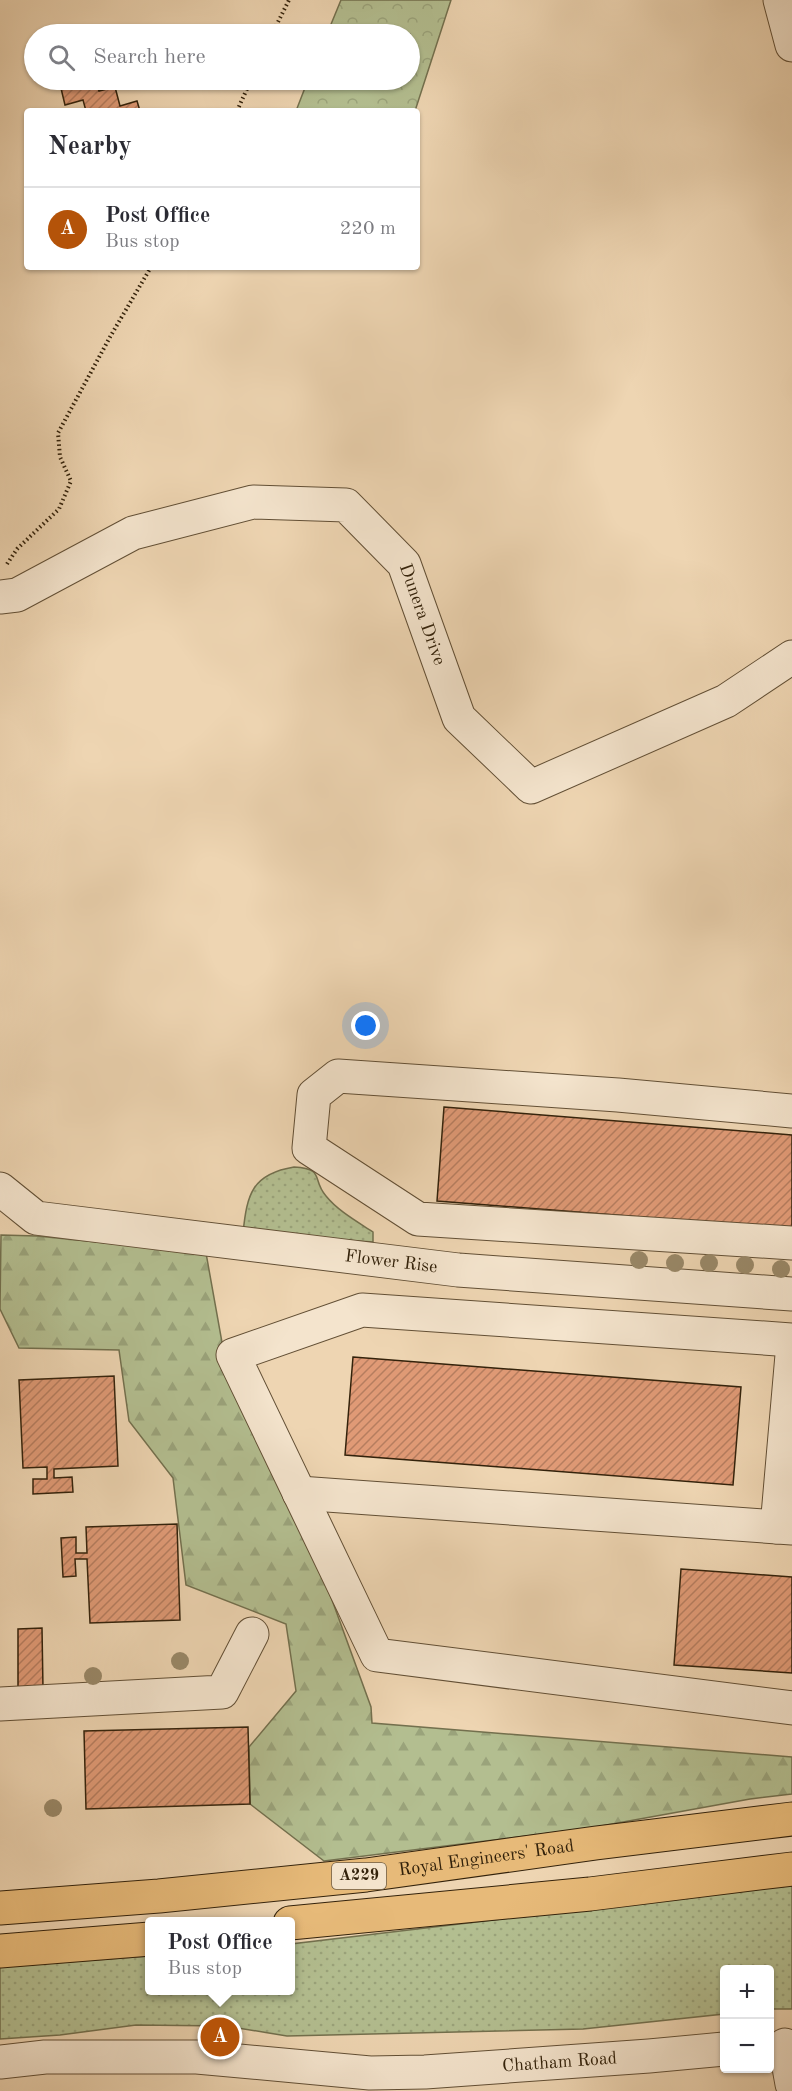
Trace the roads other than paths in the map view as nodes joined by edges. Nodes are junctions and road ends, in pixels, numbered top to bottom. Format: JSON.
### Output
{"nodes":[{"id":1,"x":780,"y":0,"type":"edge"},
{"id":2,"x":792,"y":45,"type":"edge"},
{"id":3,"x":2,"y":583,"type":"edge"},
{"id":4,"x":792,"y":657,"type":"edge"},
{"id":5,"x":792,"y":1111,"type":"edge"},
{"id":6,"x":0,"y":1189,"type":"edge"},
{"id":7,"x":792,"y":1243,"type":"edge"},
{"id":8,"x":792,"y":1294,"type":"edge"},
{"id":9,"x":792,"y":1340,"type":"edge"},
{"id":10,"x":792,"y":1355,"type":"edge"},
{"id":11,"x":299,"y":1493,"type":"junction"},
{"id":12,"x":785,"y":1528,"type":"edge"},
{"id":13,"x":252,"y":1634,"type":"dead end"},
{"id":14,"x":0,"y":1704,"type":"edge"},
{"id":15,"x":792,"y":1708,"type":"edge"},
{"id":16,"x":792,"y":1819,"type":"edge"},
{"id":17,"x":792,"y":1869,"type":"edge"},
{"id":18,"x":0,"y":1908,"type":"edge"},
{"id":19,"x":295,"y":1923,"type":"edge"},
{"id":20,"x":145,"y":1939,"type":"edge"},
{"id":21,"x":0,"y":1951,"type":"edge"},
{"id":22,"x":782,"y":2045,"type":"edge"},
{"id":23,"x":720,"y":2049,"type":"edge"},
{"id":24,"x":0,"y":2062,"type":"edge"},
{"id":25,"x":792,"y":2084,"type":"edge"}],
"edges":[{"from":1,"to":2,"type":"street"},
{"from":3,"to":4,"type":"street","name":"Dunera Drive"},
{"from":5,"to":7,"type":"street"},
{"from":6,"to":8,"type":"street","name":"Flower Rise"},
{"from":9,"to":11,"type":"street"},
{"from":10,"to":12,"type":"street"},
{"from":11,"to":12,"type":"street"},
{"from":11,"to":15,"type":"street"},
{"from":13,"to":14,"type":"street"},
{"from":16,"to":18,"type":"highway","name":"Royal Engineers' Road","number":"A229"},
{"from":17,"to":19,"type":"highway","number":"A229"},
{"from":20,"to":21,"type":"highway"},
{"from":22,"to":25,"type":"street"},
{"from":23,"to":24,"type":"street","name":"Chatham Road"}]}
